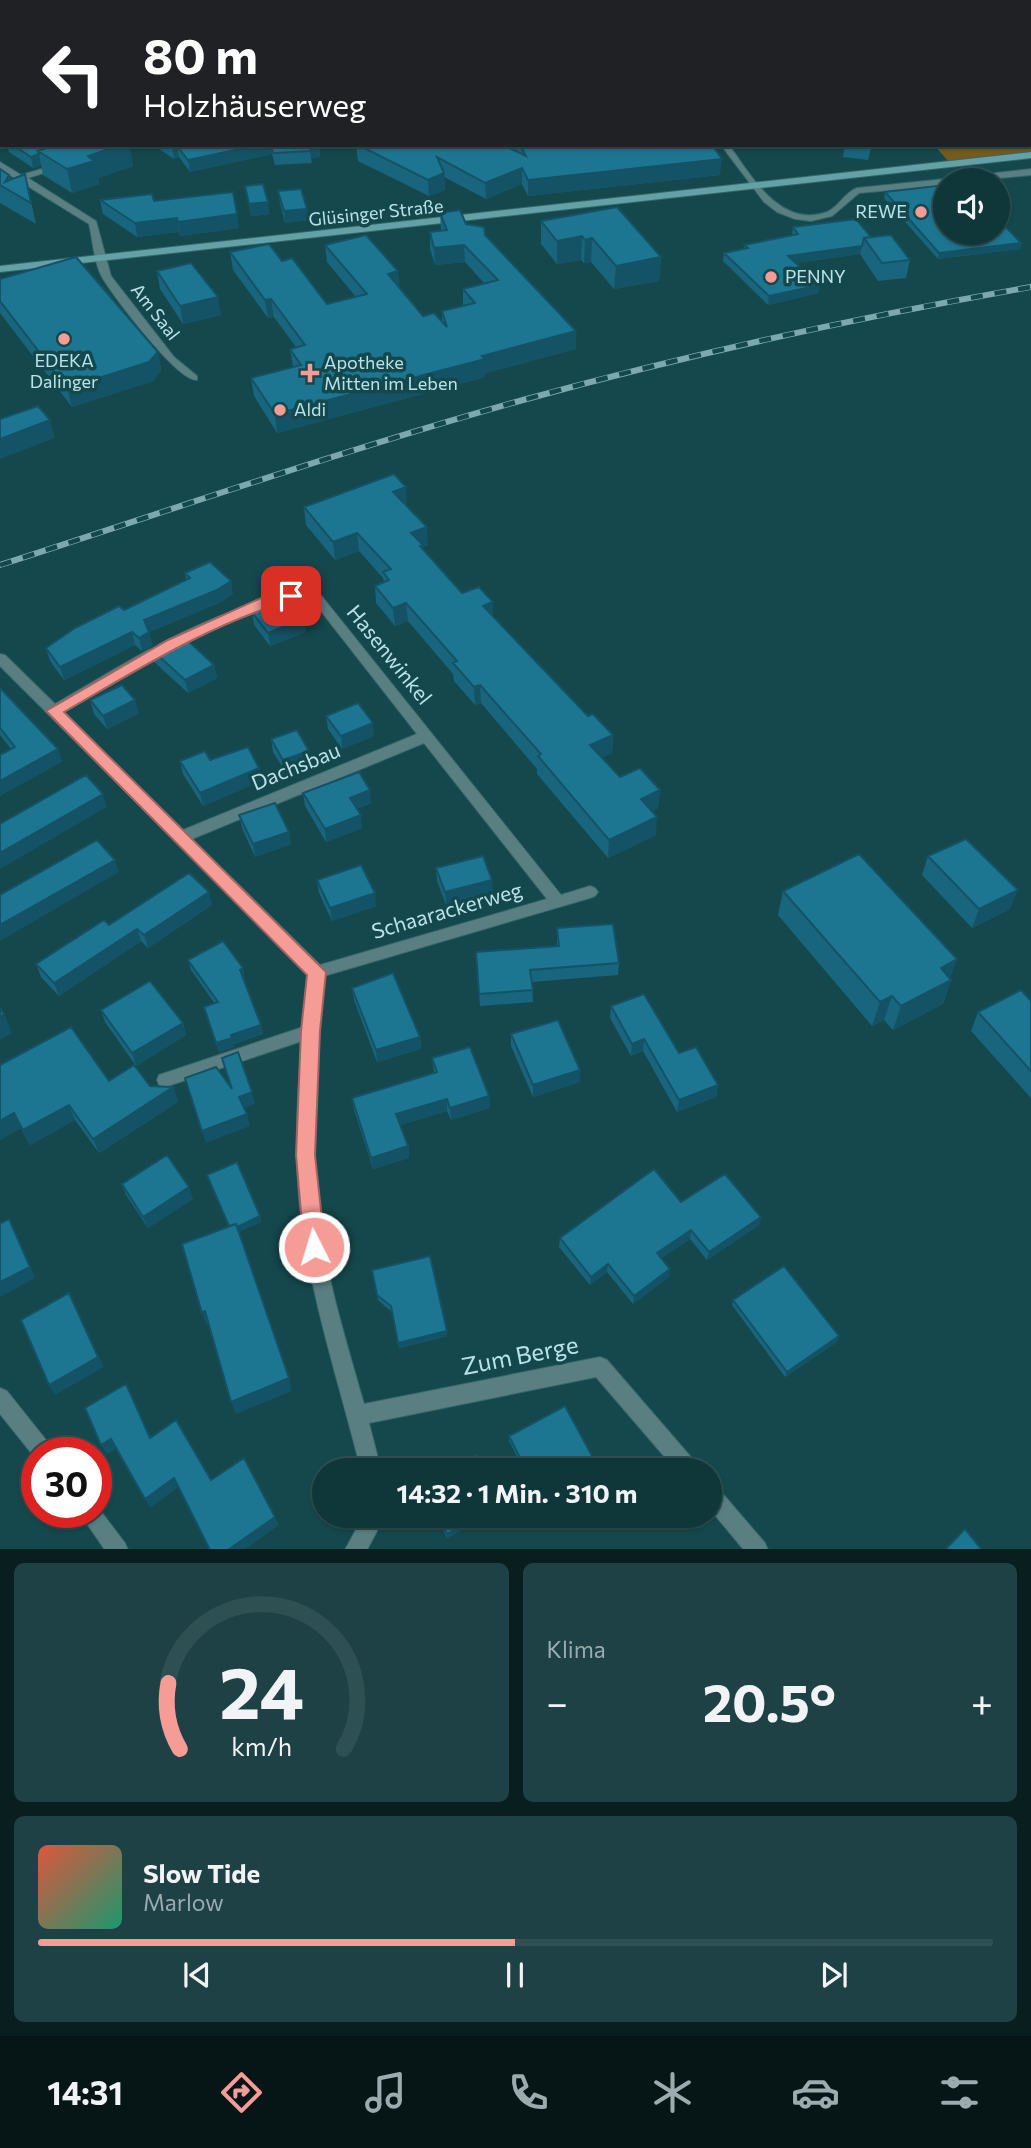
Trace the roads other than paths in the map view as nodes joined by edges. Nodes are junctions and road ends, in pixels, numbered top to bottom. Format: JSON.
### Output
{"nodes":[{"id":1,"x":307,"y":147,"type":"edge"},
{"id":2,"x":727,"y":147,"type":"edge"},
{"id":3,"x":299,"y":148,"type":"edge"},
{"id":4,"x":1031,"y":155,"type":"edge"},
{"id":5,"x":68,"y":162,"type":"edge"},
{"id":6,"x":0,"y":165,"type":"edge"},
{"id":7,"x":1031,"y":173,"type":"edge"},
{"id":8,"x":1010,"y":175,"type":"edge"},
{"id":9,"x":20,"y":178,"type":"junction"},
{"id":10,"x":933,"y":182,"type":"edge"},
{"id":11,"x":755,"y":186,"type":"junction"},
{"id":12,"x":100,"y":260,"type":"junction"},
{"id":13,"x":0,"y":269,"type":"edge"},
{"id":14,"x":193,"y":378,"type":"dead end"},
{"id":15,"x":0,"y":658,"type":"edge"},
{"id":16,"x":54,"y":711,"type":"junction"},
{"id":17,"x":426,"y":736,"type":"junction"},
{"id":18,"x":181,"y":837,"type":"junction"},
{"id":19,"x":590,"y":892,"type":"dead end"},
{"id":20,"x":557,"y":901,"type":"junction"},
{"id":21,"x":317,"y":972,"type":"junction"},
{"id":22,"x":310,"y":1031,"type":"junction"},
{"id":23,"x":165,"y":1080,"type":"dead end"},
{"id":24,"x":0,"y":1398,"type":"edge"},
{"id":25,"x":358,"y":1415,"type":"junction"},
{"id":26,"x":31,"y":1437,"type":"edge"},
{"id":27,"x":368,"y":1458,"type":"edge"},
{"id":28,"x":679,"y":1458,"type":"edge"},
{"id":29,"x":722,"y":1508,"type":"edge"},
{"id":30,"x":101,"y":1528,"type":"edge"},
{"id":31,"x":368,"y":1528,"type":"edge"},
{"id":32,"x":117,"y":1549,"type":"edge"},
{"id":33,"x":355,"y":1549,"type":"edge"},
{"id":34,"x":758,"y":1549,"type":"edge"}],
"edges":[{"from":1,"to":3,"type":"street"},
{"from":2,"to":11,"type":"street"},
{"from":4,"to":11,"type":"main road","name":"Glüsinger Straße"},
{"from":5,"to":9,"type":"street"},
{"from":6,"to":9,"type":"street","name":"Am Saal"},
{"from":7,"to":8,"type":"street"},
{"from":9,"to":12,"type":"street","name":"Am Saal"},
{"from":10,"to":11,"type":"street"},
{"from":11,"to":12,"type":"main road","name":"Glüsinger Straße"},
{"from":12,"to":13,"type":"main road","name":"Glüsinger Straße"},
{"from":12,"to":14,"type":"street","name":"Am Saal"},
{"from":15,"to":16,"type":"street"},
{"from":16,"to":17,"type":"street","name":"Hasenwinkel"},
{"from":16,"to":18,"type":"street"},
{"from":17,"to":18,"type":"street","name":"Dachsbau"},
{"from":17,"to":20,"type":"street","name":"Hasenwinkel"},
{"from":18,"to":21,"type":"street"},
{"from":19,"to":20,"type":"street","name":"Schaarackerweg"},
{"from":20,"to":21,"type":"street","name":"Schaarackerweg"},
{"from":21,"to":22,"type":"street"},
{"from":22,"to":23,"type":"street"},
{"from":22,"to":25,"type":"street"},
{"from":24,"to":26,"type":"street"},
{"from":25,"to":27,"type":"street"},
{"from":25,"to":28,"type":"street","name":"Zum Berge"},
{"from":29,"to":34,"type":"street"},
{"from":30,"to":32,"type":"street"},
{"from":31,"to":33,"type":"street"}]}
